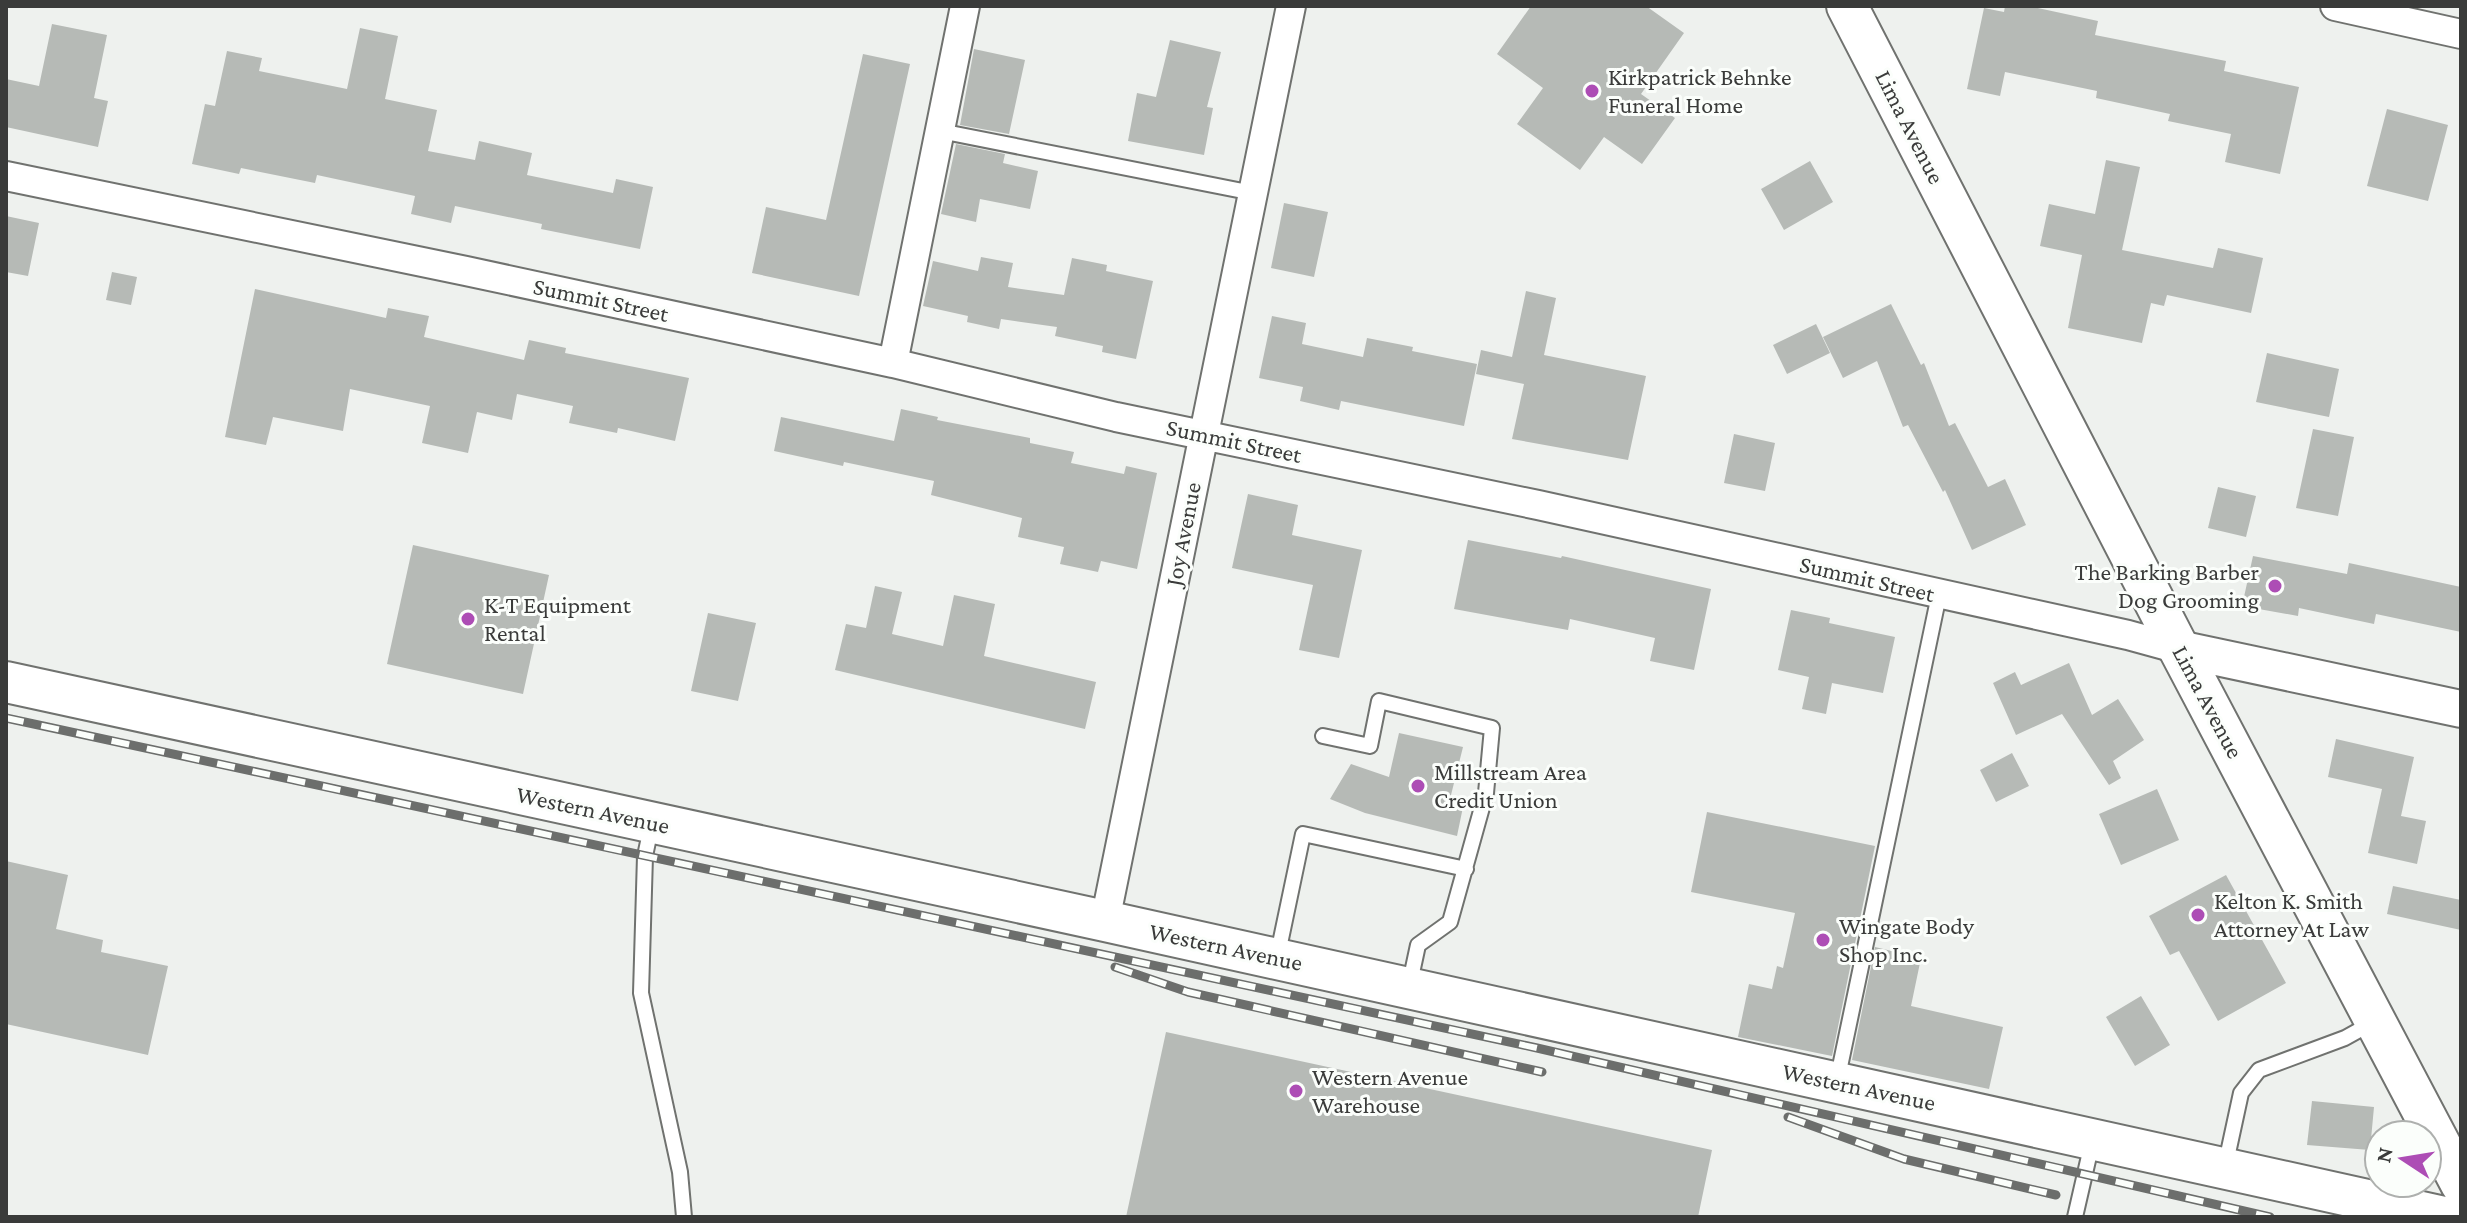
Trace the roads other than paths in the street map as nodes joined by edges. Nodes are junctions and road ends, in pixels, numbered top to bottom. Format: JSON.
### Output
{"nodes":[{"id":1,"x":965,"y":6,"type":"edge"},
{"id":2,"x":1291,"y":6,"type":"edge"},
{"id":3,"x":1847,"y":6,"type":"edge"},
{"id":4,"x":2335,"y":6,"type":"edge"},
{"id":5,"x":2461,"y":34,"type":"edge"},
{"id":6,"x":940,"y":131,"type":"junction"},
{"id":7,"x":6,"y":176,"type":"edge"},
{"id":8,"x":1253,"y":193,"type":"junction"},
{"id":9,"x":893,"y":363,"type":"junction"},
{"id":10,"x":1203,"y":435,"type":"junction"},
{"id":11,"x":1939,"y":595,"type":"junction"},
{"id":12,"x":2179,"y":649,"type":"junction"},
{"id":13,"x":6,"y":682,"type":"edge"},
{"id":14,"x":2461,"y":709,"type":"edge"},
{"id":15,"x":1323,"y":736,"type":"dead end"},
{"id":16,"x":652,"y":823,"type":"junction"},
{"id":17,"x":1466,"y":869,"type":"junction"},
{"id":18,"x":1105,"y":921,"type":"junction"},
{"id":19,"x":1277,"y":959,"type":"junction"},
{"id":20,"x":1409,"y":988,"type":"junction"},
{"id":21,"x":2376,"y":1021,"type":"junction"},
{"id":22,"x":1837,"y":1082,"type":"junction"},
{"id":23,"x":2093,"y":1138,"type":"junction"},
{"id":24,"x":2225,"y":1167,"type":"junction"},
{"id":25,"x":2461,"y":1184,"type":"edge"},
{"id":26,"x":684,"y":1217,"type":"edge"},
{"id":27,"x":2075,"y":1217,"type":"edge"},
{"id":28,"x":2444,"y":1217,"type":"edge"}],
"edges":[{"from":1,"to":6,"type":"street"},
{"from":2,"to":8,"type":"street","name":"Joy Avenue"},
{"from":3,"to":12,"type":"main road","name":"Lima Avenue"},
{"from":4,"to":5,"type":"street"},
{"from":6,"to":8,"type":"lane"},
{"from":6,"to":9,"type":"street"},
{"from":7,"to":9,"type":"street","name":"Summit Street"},
{"from":8,"to":10,"type":"street","name":"Joy Avenue"},
{"from":9,"to":10,"type":"street","name":"Summit Street"},
{"from":10,"to":11,"type":"street","name":"Summit Street"},
{"from":10,"to":18,"type":"street","name":"Joy Avenue"},
{"from":11,"to":12,"type":"street","name":"Summit Street"},
{"from":11,"to":22,"type":"lane"},
{"from":12,"to":14,"type":"street","name":"Summit Street"},
{"from":12,"to":21,"type":"main road","name":"Lima Avenue"},
{"from":13,"to":16,"type":"main road","name":"Western Avenue"},
{"from":15,"to":17,"type":"lane"},
{"from":16,"to":18,"type":"main road","name":"Western Avenue"},
{"from":16,"to":26,"type":"lane"},
{"from":17,"to":19,"type":"lane"},
{"from":17,"to":20,"type":"lane"},
{"from":18,"to":19,"type":"main road","name":"Western Avenue"},
{"from":19,"to":20,"type":"main road","name":"Western Avenue"},
{"from":20,"to":22,"type":"main road","name":"Western Avenue"},
{"from":21,"to":24,"type":"lane"},
{"from":21,"to":25,"type":"main road","name":"Lima Avenue"},
{"from":22,"to":23,"type":"main road","name":"Western Avenue"},
{"from":23,"to":24,"type":"main road","name":"Western Avenue"},
{"from":23,"to":27,"type":"lane"},
{"from":24,"to":28,"type":"main road","name":"Western Avenue"}]}
